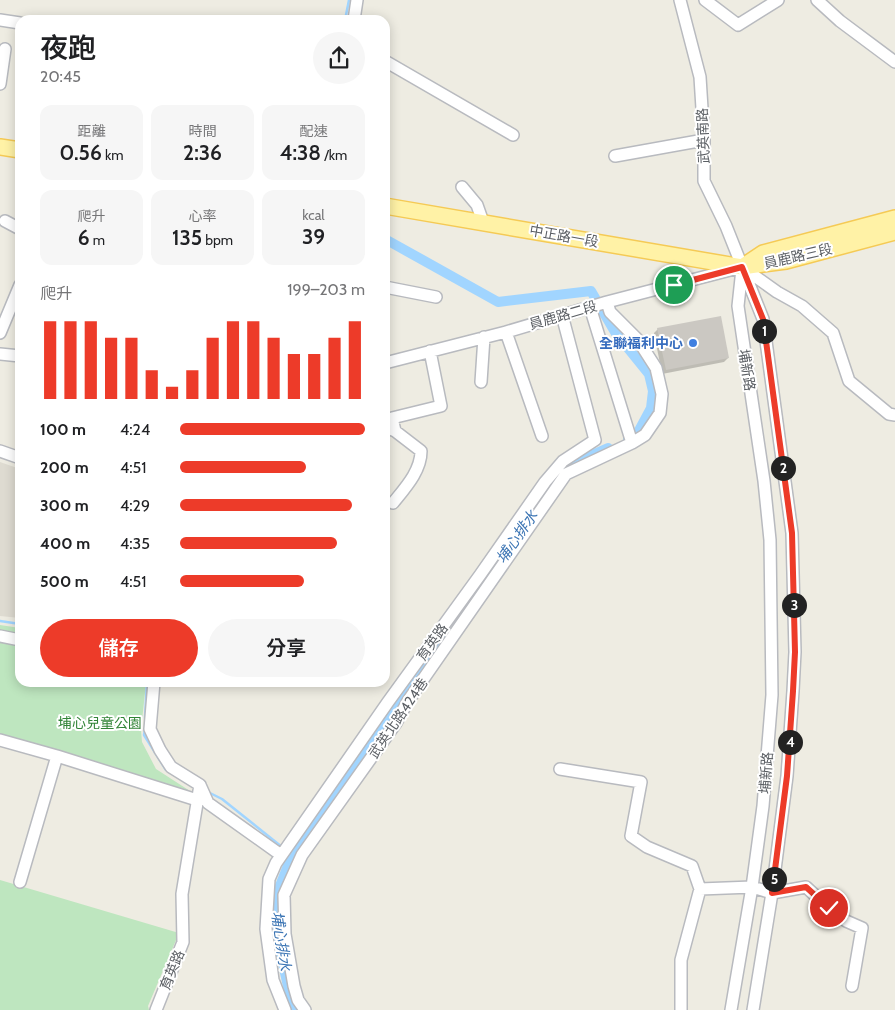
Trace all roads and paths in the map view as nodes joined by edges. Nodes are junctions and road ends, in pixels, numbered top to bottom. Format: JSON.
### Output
{"nodes":[{"id":1,"x":357,"y":0,"type":"edge"},
{"id":2,"x":680,"y":0,"type":"edge"},
{"id":3,"x":705,"y":0,"type":"edge"},
{"id":4,"x":778,"y":0,"type":"edge"},
{"id":5,"x":817,"y":0,"type":"edge"},
{"id":6,"x":355,"y":15,"type":"edge"},
{"id":7,"x":0,"y":20,"type":"edge"},
{"id":8,"x":15,"y":22,"type":"edge"},
{"id":9,"x":5,"y":49,"type":"dead end"},
{"id":10,"x":895,"y":62,"type":"edge"},
{"id":11,"x":390,"y":64,"type":"edge"},
{"id":12,"x":0,"y":84,"type":"edge"},
{"id":13,"x":513,"y":135,"type":"dead end"},
{"id":14,"x":704,"y":140,"type":"junction"},
{"id":15,"x":0,"y":147,"type":"edge"},
{"id":16,"x":15,"y":149,"type":"edge"},
{"id":17,"x":614,"y":156,"type":"dead end"},
{"id":18,"x":462,"y":187,"type":"dead end"},
{"id":19,"x":390,"y":207,"type":"edge"},
{"id":20,"x":895,"y":218,"type":"edge"},
{"id":21,"x":5,"y":221,"type":"dead end"},
{"id":22,"x":483,"y":222,"type":"junction"},
{"id":23,"x":15,"y":226,"type":"edge"},
{"id":24,"x":895,"y":232,"type":"edge"},
{"id":25,"x":742,"y":267,"type":"junction"},
{"id":26,"x":390,"y":288,"type":"edge"},
{"id":27,"x":15,"y":297,"type":"edge"},
{"id":28,"x":436,"y":297,"type":"dead end"},
{"id":29,"x":607,"y":302,"type":"junction"},
{"id":30,"x":590,"y":307,"type":"junction"},
{"id":31,"x":562,"y":315,"type":"junction"},
{"id":32,"x":0,"y":332,"type":"edge"},
{"id":33,"x":506,"y":332,"type":"junction"},
{"id":34,"x":484,"y":337,"type":"junction"},
{"id":35,"x":430,"y":351,"type":"junction"},
{"id":36,"x":0,"y":354,"type":"edge"},
{"id":37,"x":15,"y":356,"type":"edge"},
{"id":38,"x":390,"y":362,"type":"edge"},
{"id":39,"x":481,"y":382,"type":"dead end"},
{"id":40,"x":895,"y":415,"type":"edge"},
{"id":41,"x":390,"y":429,"type":"edge"},
{"id":42,"x":542,"y":436,"type":"dead end"},
{"id":43,"x":632,"y":442,"type":"junction"},
{"id":44,"x":0,"y":451,"type":"edge"},
{"id":45,"x":15,"y":456,"type":"edge"},
{"id":46,"x":393,"y":503,"type":"dead end"},
{"id":47,"x":0,"y":636,"type":"edge"},
{"id":48,"x":15,"y":639,"type":"edge"},
{"id":49,"x":154,"y":687,"type":"edge"},
{"id":50,"x":0,"y":740,"type":"edge"},
{"id":51,"x":57,"y":756,"type":"junction"},
{"id":52,"x":560,"y":769,"type":"dead end"},
{"id":53,"x":200,"y":785,"type":"junction"},
{"id":54,"x":198,"y":800,"type":"junction"},
{"id":55,"x":281,"y":855,"type":"junction"},
{"id":56,"x":20,"y":882,"type":"dead end"},
{"id":57,"x":752,"y":888,"type":"junction"},
{"id":58,"x":700,"y":889,"type":"junction"},
{"id":59,"x":772,"y":893,"type":"junction"},
{"id":60,"x":852,"y":986,"type":"dead end"},
{"id":61,"x":156,"y":1010,"type":"edge"},
{"id":62,"x":285,"y":1010,"type":"edge"},
{"id":63,"x":305,"y":1010,"type":"edge"},
{"id":64,"x":681,"y":1010,"type":"edge"},
{"id":65,"x":731,"y":1010,"type":"edge"},
{"id":66,"x":753,"y":1010,"type":"edge"}],
"edges":[{"from":1,"to":6,"type":"street"},
{"from":2,"to":14,"type":"street","name":"武英南路"},
{"from":3,"to":4,"type":"street"},
{"from":5,"to":10,"type":"street"},
{"from":7,"to":8,"type":"street"},
{"from":9,"to":12,"type":"street"},
{"from":11,"to":13,"type":"street"},
{"from":14,"to":17,"type":"street"},
{"from":14,"to":25,"type":"street","name":"武英南路"},
{"from":15,"to":16,"type":"main road"},
{"from":18,"to":22,"type":"street"},
{"from":19,"to":22,"type":"main road","name":"中正路一段"},
{"from":20,"to":25,"type":"main road","name":"員鹿路三段"},
{"from":21,"to":23,"type":"street"},
{"from":22,"to":25,"type":"main road","name":"中正路一段"},
{"from":24,"to":25,"type":"main road","name":"員鹿路三段"},
{"from":25,"to":29,"type":"street","name":"員鹿路二段"},
{"from":25,"to":40,"type":"street"},
{"from":25,"to":57,"type":"street","name":"埔新路"},
{"from":25,"to":59,"type":"street","name":"埔新路"},
{"from":26,"to":28,"type":"street"},
{"from":27,"to":32,"type":"street"},
{"from":29,"to":30,"type":"street","name":"員鹿路二段"},
{"from":29,"to":43,"type":"street","name":"武英北路424巷"},
{"from":30,"to":31,"type":"street","name":"員鹿路二段"},
{"from":30,"to":43,"type":"street"},
{"from":31,"to":33,"type":"street","name":"員鹿路二段"},
{"from":31,"to":55,"type":"street","name":"育英路"},
{"from":33,"to":34,"type":"street","name":"員鹿路二段"},
{"from":33,"to":42,"type":"street"},
{"from":34,"to":35,"type":"street","name":"員鹿路二段"},
{"from":34,"to":39,"type":"street"},
{"from":35,"to":38,"type":"street","name":"員鹿路二段"},
{"from":35,"to":41,"type":"street"},
{"from":36,"to":37,"type":"street"},
{"from":41,"to":46,"type":"street"},
{"from":43,"to":63,"type":"street","name":"武英北路424巷"},
{"from":44,"to":45,"type":"street"},
{"from":47,"to":48,"type":"street"},
{"from":49,"to":53,"type":"street"},
{"from":50,"to":51,"type":"street"},
{"from":51,"to":54,"type":"street"},
{"from":51,"to":56,"type":"street"},
{"from":52,"to":58,"type":"street"},
{"from":53,"to":54,"type":"street","name":"育英路"},
{"from":53,"to":55,"type":"street"},
{"from":54,"to":61,"type":"street","name":"育英路"},
{"from":55,"to":62,"type":"street","name":"育英路"},
{"from":57,"to":58,"type":"street"},
{"from":57,"to":59,"type":"street"},
{"from":57,"to":65,"type":"street","name":"埔新路"},
{"from":58,"to":64,"type":"street"},
{"from":59,"to":60,"type":"street"},
{"from":59,"to":66,"type":"street","name":"埔新路"}]}
